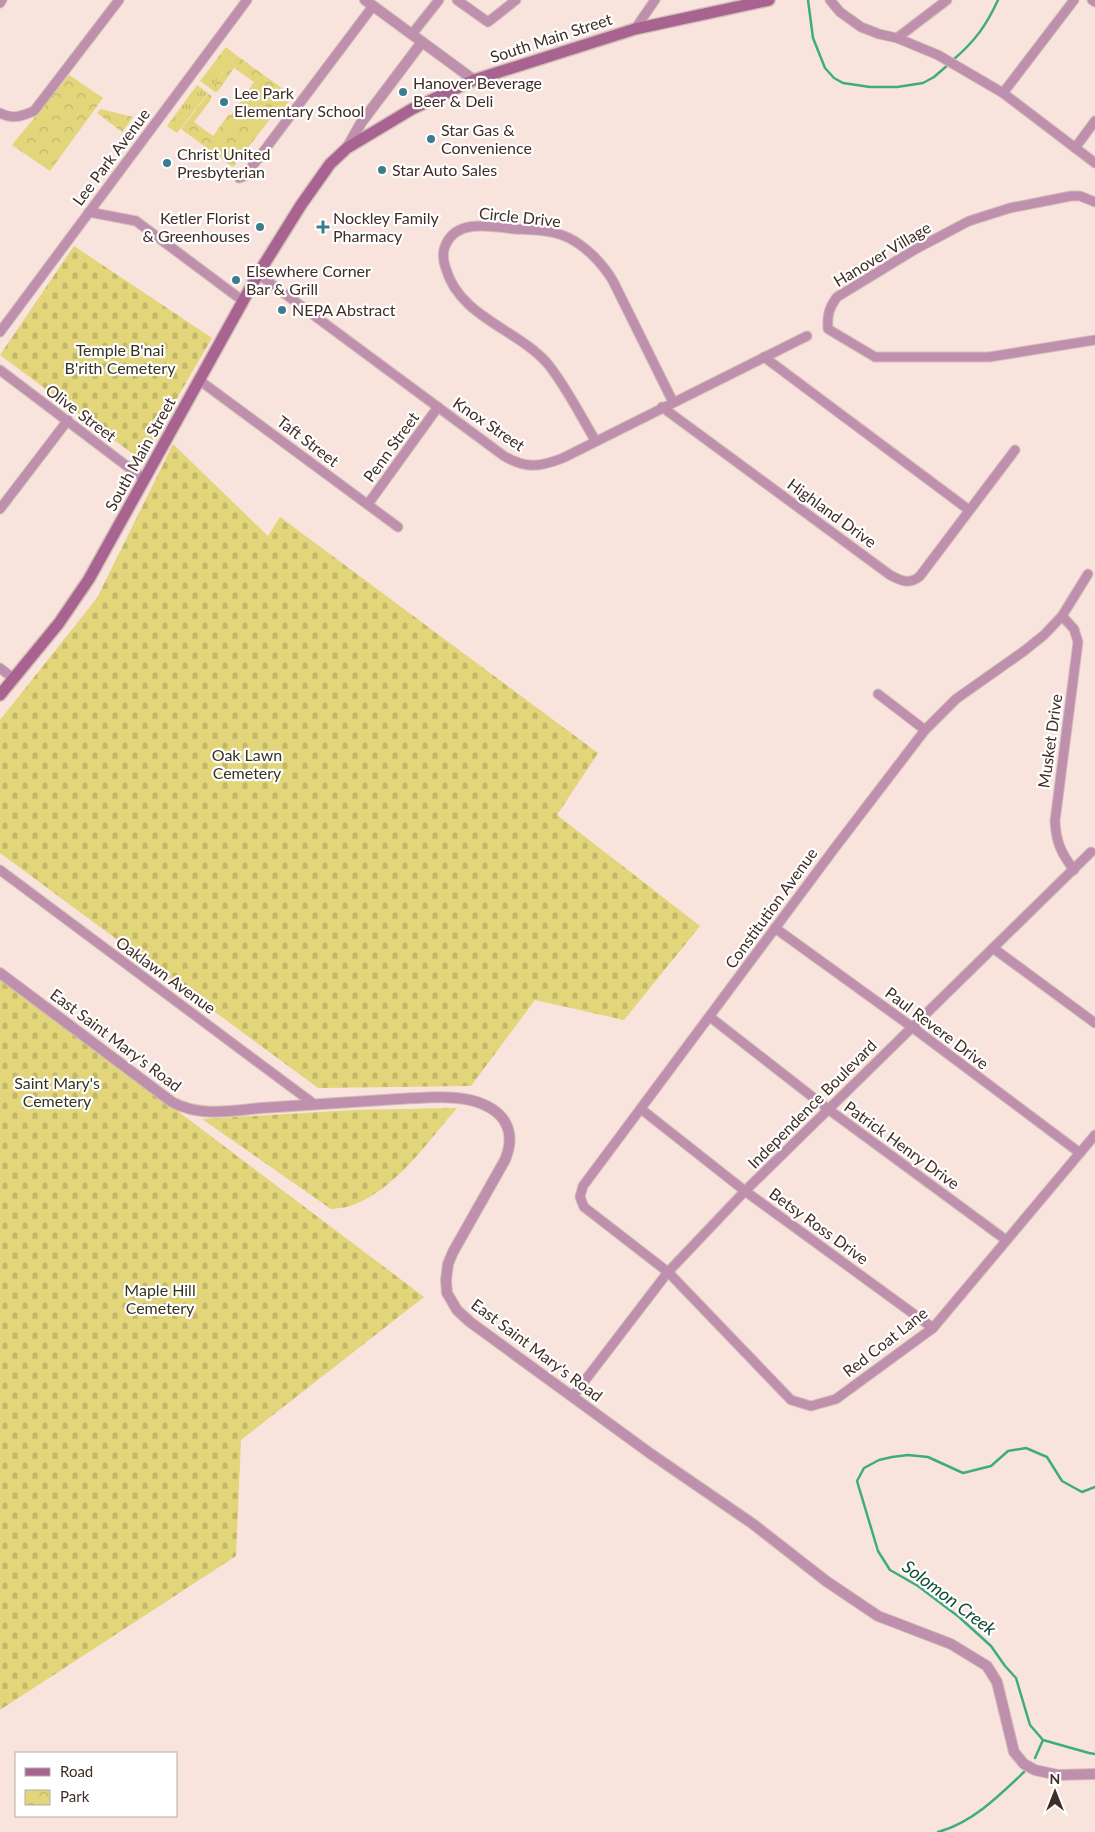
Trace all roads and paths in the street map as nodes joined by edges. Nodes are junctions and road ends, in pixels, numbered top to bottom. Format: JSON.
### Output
{"nodes":[{"id":1,"x":119,"y":0,"type":"edge"},
{"id":2,"x":247,"y":0,"type":"edge"},
{"id":3,"x":438,"y":0,"type":"edge"},
{"id":4,"x":458,"y":0,"type":"edge"},
{"id":5,"x":516,"y":0,"type":"edge"},
{"id":6,"x":655,"y":0,"type":"edge"},
{"id":7,"x":830,"y":0,"type":"edge"},
{"id":8,"x":947,"y":0,"type":"edge"},
{"id":9,"x":1074,"y":0,"type":"edge"},
{"id":10,"x":762,"y":1,"type":"edge"},
{"id":11,"x":369,"y":3,"type":"edge"},
{"id":12,"x":635,"y":29,"type":"junction"},
{"id":13,"x":412,"y":34,"type":"junction"},
{"id":14,"x":897,"y":38,"type":"junction"},
{"id":15,"x":422,"y":42,"type":"junction"},
{"id":16,"x":474,"y":80,"type":"junction"},
{"id":17,"x":1003,"y":93,"type":"junction"},
{"id":18,"x":0,"y":113,"type":"edge"},
{"id":19,"x":1095,"y":121,"type":"edge"},
{"id":20,"x":347,"y":148,"type":"junction"},
{"id":21,"x":1075,"y":148,"type":"junction"},
{"id":22,"x":1095,"y":163,"type":"edge"},
{"id":23,"x":239,"y":178,"type":"dead end"},
{"id":24,"x":1095,"y":202,"type":"edge"},
{"id":25,"x":89,"y":212,"type":"junction"},
{"id":26,"x":258,"y":274,"type":"junction"},
{"id":27,"x":243,"y":301,"type":"junction"},
{"id":28,"x":0,"y":332,"type":"edge"},
{"id":29,"x":807,"y":336,"type":"dead end"},
{"id":30,"x":1095,"y":340,"type":"edge"},
{"id":31,"x":764,"y":357,"type":"junction"},
{"id":32,"x":0,"y":370,"type":"edge"},
{"id":33,"x":199,"y":380,"type":"junction"},
{"id":34,"x":673,"y":402,"type":"junction"},
{"id":35,"x":438,"y":407,"type":"junction"},
{"id":36,"x":662,"y":407,"type":"junction"},
{"id":37,"x":68,"y":420,"type":"junction"},
{"id":38,"x":596,"y":440,"type":"junction"},
{"id":39,"x":1015,"y":450,"type":"dead end"},
{"id":40,"x":144,"y":479,"type":"junction"},
{"id":41,"x":368,"y":504,"type":"junction"},
{"id":42,"x":0,"y":509,"type":"edge"},
{"id":43,"x":969,"y":510,"type":"junction"},
{"id":44,"x":398,"y":527,"type":"dead end"},
{"id":45,"x":1088,"y":574,"type":"dead end"},
{"id":46,"x":1062,"y":616,"type":"junction"},
{"id":47,"x":0,"y":668,"type":"edge"},
{"id":48,"x":13,"y":678,"type":"junction"},
{"id":49,"x":878,"y":694,"type":"dead end"},
{"id":50,"x":0,"y":695,"type":"edge"},
{"id":51,"x":925,"y":730,"type":"junction"},
{"id":52,"x":1091,"y":852,"type":"dead end"},
{"id":53,"x":0,"y":870,"type":"edge"},
{"id":54,"x":1074,"y":870,"type":"junction"},
{"id":55,"x":775,"y":928,"type":"junction"},
{"id":56,"x":993,"y":948,"type":"junction"},
{"id":57,"x":0,"y":973,"type":"edge"},
{"id":58,"x":710,"y":1017,"type":"junction"},
{"id":59,"x":1095,"y":1023,"type":"edge"},
{"id":60,"x":912,"y":1027,"type":"junction"},
{"id":61,"x":314,"y":1104,"type":"junction"},
{"id":62,"x":641,"y":1109,"type":"junction"},
{"id":63,"x":828,"y":1109,"type":"junction"},
{"id":64,"x":1095,"y":1135,"type":"edge"},
{"id":65,"x":1080,"y":1153,"type":"junction"},
{"id":66,"x":746,"y":1190,"type":"junction"},
{"id":67,"x":1006,"y":1240,"type":"junction"},
{"id":68,"x":668,"y":1272,"type":"junction"},
{"id":69,"x":933,"y":1328,"type":"junction"},
{"id":70,"x":572,"y":1396,"type":"junction"},
{"id":71,"x":1095,"y":1774,"type":"edge"}],
"edges":[{"from":1,"to":18,"type":"street"},
{"from":2,"to":25,"type":"street","name":"Lee Park Avenue"},
{"from":3,"to":13,"type":"street"},
{"from":4,"to":5,"type":"street"},
{"from":6,"to":12,"type":"street"},
{"from":7,"to":14,"type":"street"},
{"from":8,"to":14,"type":"street"},
{"from":9,"to":17,"type":"street"},
{"from":10,"to":12,"type":"main road","name":"South Main Street"},
{"from":11,"to":13,"type":"street"},
{"from":11,"to":23,"type":"street"},
{"from":12,"to":16,"type":"main road","name":"South Main Street"},
{"from":13,"to":15,"type":"street"},
{"from":14,"to":17,"type":"street"},
{"from":15,"to":16,"type":"street"},
{"from":15,"to":20,"type":"street"},
{"from":16,"to":20,"type":"main road","name":"South Main Street"},
{"from":17,"to":21,"type":"street"},
{"from":19,"to":21,"type":"street"},
{"from":20,"to":26,"type":"main road","name":"South Main Street"},
{"from":21,"to":22,"type":"street"},
{"from":24,"to":30,"type":"street","name":"Hanover Village"},
{"from":25,"to":27,"type":"street"},
{"from":25,"to":28,"type":"street","name":"Lee Park Avenue"},
{"from":26,"to":27,"type":"main road","name":"South Main Street"},
{"from":26,"to":35,"type":"street","name":"Knox Street"},
{"from":27,"to":33,"type":"main road","name":"South Main Street"},
{"from":29,"to":31,"type":"street","name":"Knox Street"},
{"from":31,"to":34,"type":"street","name":"Knox Street"},
{"from":31,"to":43,"type":"street"},
{"from":32,"to":37,"type":"street","name":"Olive Street"},
{"from":33,"to":40,"type":"main road","name":"South Main Street"},
{"from":33,"to":41,"type":"street","name":"Taft Street"},
{"from":34,"to":36,"type":"street","name":"Knox Street"},
{"from":34,"to":38,"type":"street","name":"Circle Drive"},
{"from":35,"to":38,"type":"street","name":"Knox Street"},
{"from":35,"to":41,"type":"street","name":"Penn Street"},
{"from":36,"to":38,"type":"street","name":"Knox Street"},
{"from":36,"to":43,"type":"street","name":"Highland Drive"},
{"from":37,"to":40,"type":"street","name":"Olive Street"},
{"from":37,"to":42,"type":"street"},
{"from":39,"to":43,"type":"street","name":"Highland Drive"},
{"from":40,"to":48,"type":"main road","name":"South Main Street"},
{"from":41,"to":44,"type":"street","name":"Taft Street"},
{"from":45,"to":46,"type":"street","name":"Constitution Avenue"},
{"from":46,"to":51,"type":"street","name":"Constitution Avenue"},
{"from":46,"to":54,"type":"street","name":"Musket Drive"},
{"from":47,"to":48,"type":"street"},
{"from":48,"to":50,"type":"main road","name":"South Main Street"},
{"from":49,"to":51,"type":"street"},
{"from":51,"to":55,"type":"street","name":"Constitution Avenue"},
{"from":52,"to":54,"type":"street","name":"Independence Boulevard"},
{"from":53,"to":61,"type":"street","name":"Oaklawn Avenue"},
{"from":54,"to":56,"type":"street","name":"Independence Boulevard"},
{"from":55,"to":58,"type":"street","name":"Constitution Avenue"},
{"from":55,"to":60,"type":"street","name":"Paul Revere Drive"},
{"from":56,"to":59,"type":"street"},
{"from":56,"to":60,"type":"street","name":"Independence Boulevard"},
{"from":57,"to":61,"type":"street","name":"East Saint Mary's Road"},
{"from":58,"to":62,"type":"street","name":"Constitution Avenue"},
{"from":58,"to":63,"type":"street","name":"Patrick Henry Drive"},
{"from":60,"to":63,"type":"street","name":"Independence Boulevard"},
{"from":60,"to":65,"type":"street","name":"Paul Revere Drive"},
{"from":61,"to":70,"type":"street","name":"East Saint Mary's Road"},
{"from":62,"to":66,"type":"street","name":"Betsy Ross Drive"},
{"from":62,"to":68,"type":"street","name":"Constitution Avenue"},
{"from":63,"to":66,"type":"street","name":"Independence Boulevard"},
{"from":63,"to":67,"type":"street","name":"Patrick Henry Drive"},
{"from":64,"to":65,"type":"street","name":"Red Coat Lane"},
{"from":65,"to":67,"type":"street","name":"Red Coat Lane"},
{"from":66,"to":68,"type":"street","name":"Independence Boulevard"},
{"from":66,"to":69,"type":"street","name":"Betsy Ross Drive"},
{"from":67,"to":69,"type":"street","name":"Red Coat Lane"},
{"from":68,"to":69,"type":"street","name":"Red Coat Lane"},
{"from":68,"to":70,"type":"street","name":"Independence Boulevard"},
{"from":70,"to":71,"type":"street","name":"East Saint Mary's Road"}]}
